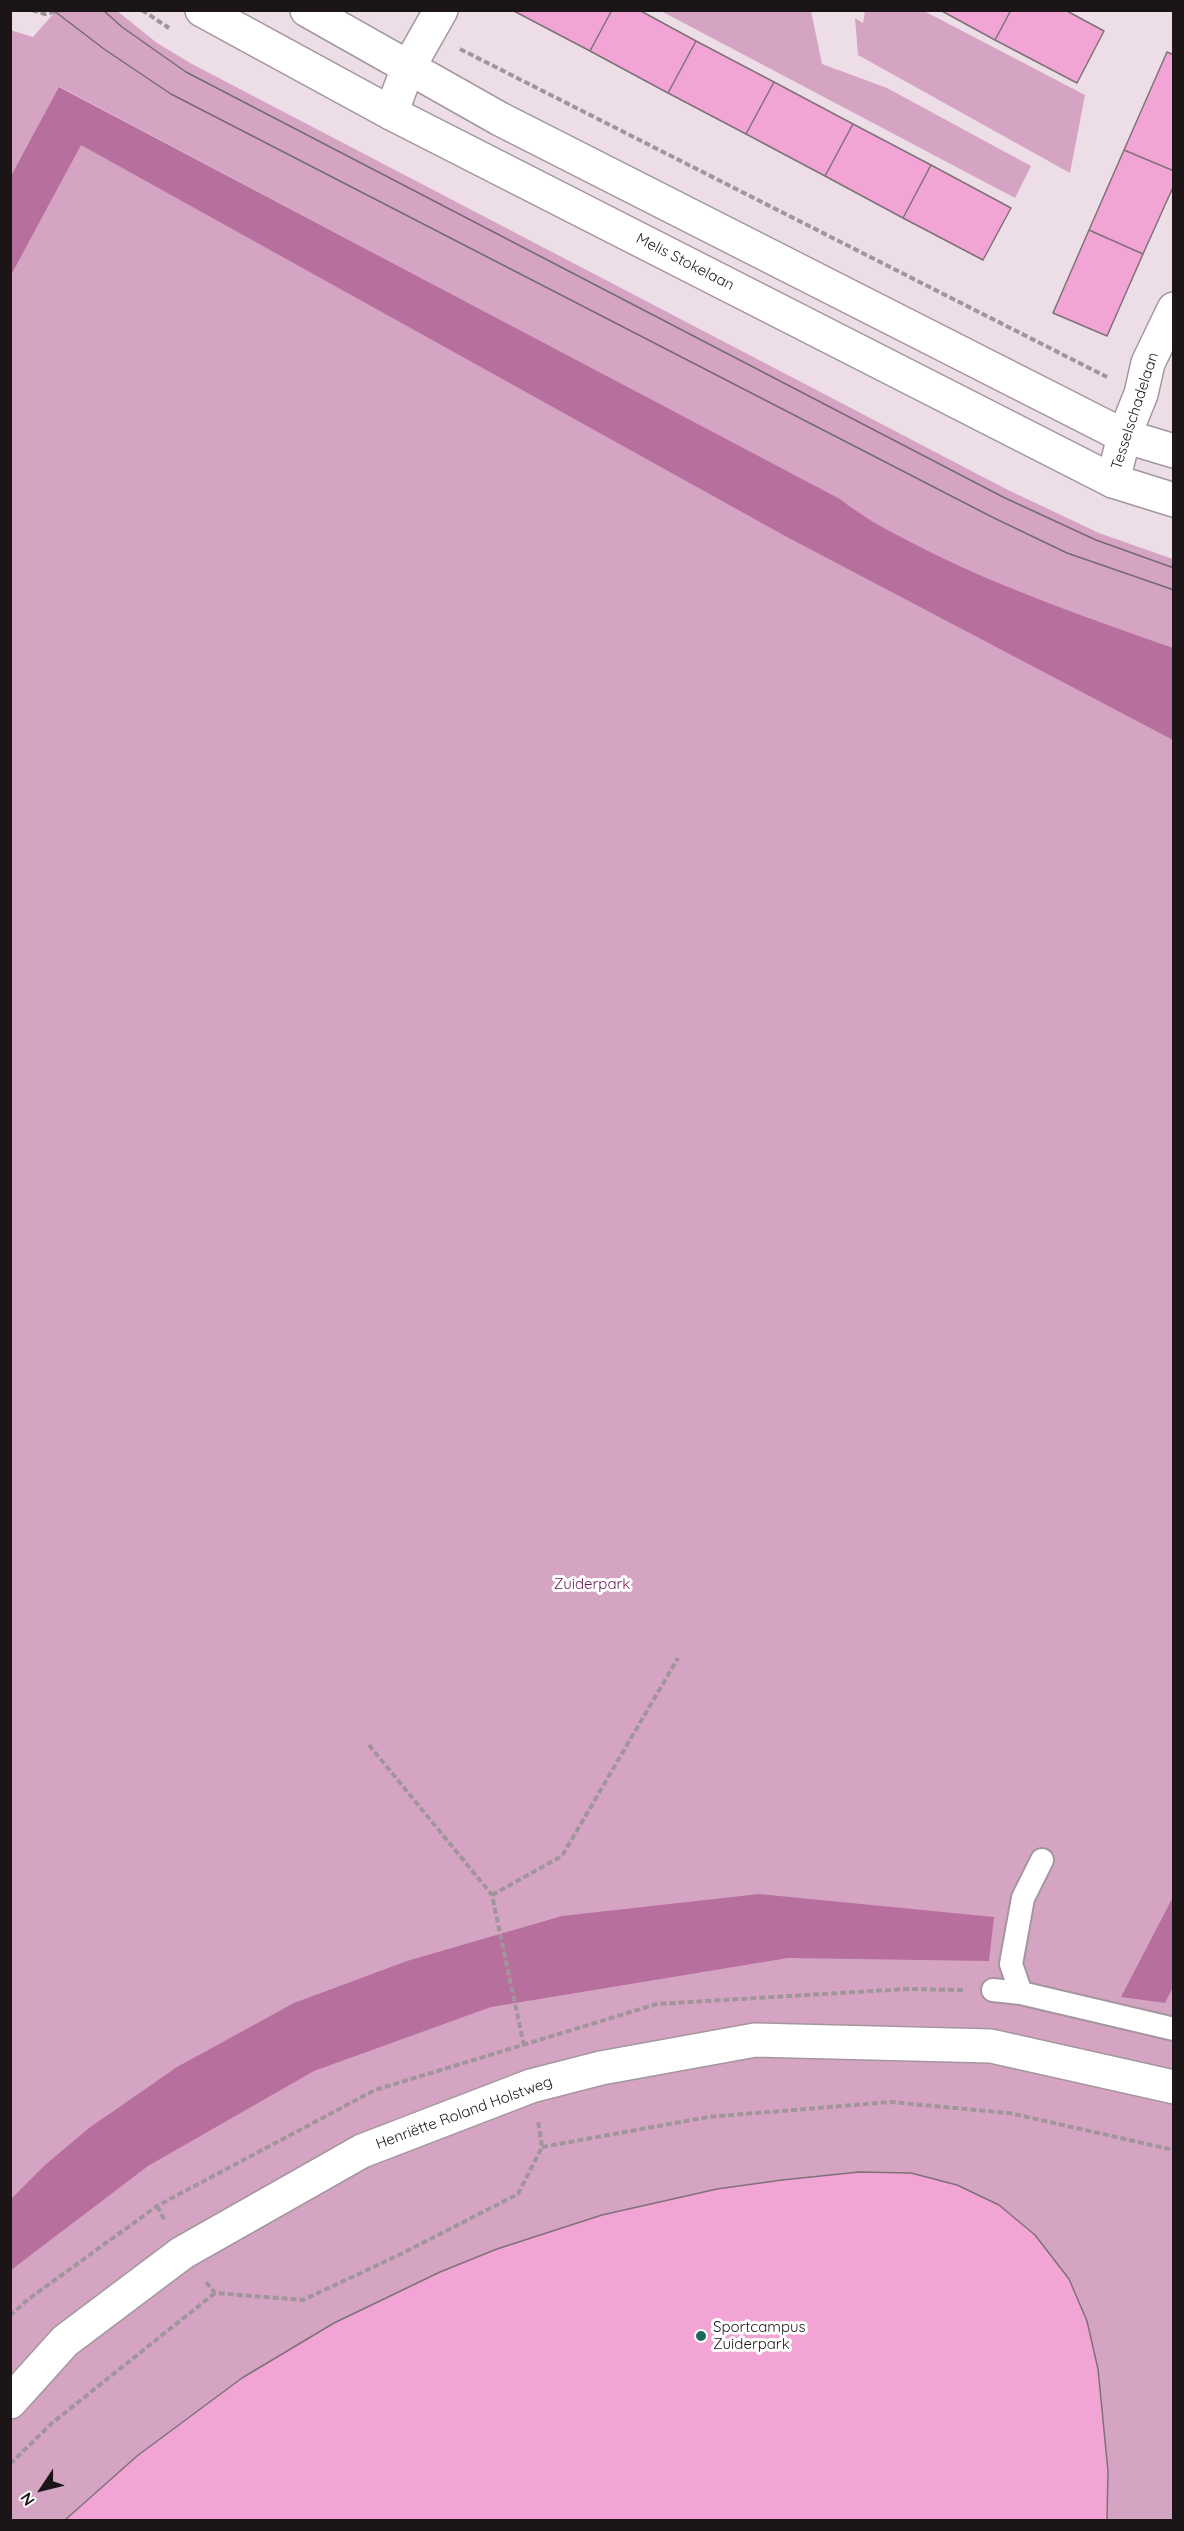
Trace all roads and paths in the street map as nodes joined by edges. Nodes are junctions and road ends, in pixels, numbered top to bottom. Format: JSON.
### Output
{"nodes":[{"id":1,"x":32,"y":10,"type":"edge"},
{"id":2,"x":62,"y":10,"type":"edge"},
{"id":3,"x":202,"y":10,"type":"edge"},
{"id":4,"x":307,"y":10,"type":"edge"},
{"id":5,"x":435,"y":22,"type":"edge"},
{"id":6,"x":408,"y":68,"type":"junction"},
{"id":7,"x":391,"y":113,"type":"junction"},
{"id":8,"x":1173,"y":309,"type":"edge"},
{"id":9,"x":1141,"y":394,"type":"junction"},
{"id":10,"x":1124,"y":436,"type":"junction"},
{"id":11,"x":1173,"y":451,"type":"edge"},
{"id":12,"x":1113,"y":481,"type":"junction"},
{"id":13,"x":1173,"y":500,"type":"edge"},
{"id":14,"x":678,"y":1658,"type":"dead end"},
{"id":15,"x":369,"y":1745,"type":"dead end"},
{"id":16,"x":1042,"y":1860,"type":"dead end"},
{"id":17,"x":492,"y":1895,"type":"junction"},
{"id":18,"x":993,"y":1990,"type":"dead end"},
{"id":19,"x":1022,"y":1993,"type":"junction"},
{"id":20,"x":1173,"y":2029,"type":"edge"},
{"id":21,"x":531,"y":2085,"type":"junction"},
{"id":22,"x":1173,"y":2087,"type":"edge"},
{"id":23,"x":1173,"y":2151,"type":"edge"},
{"id":24,"x":158,"y":2206,"type":"dead end"},
{"id":25,"x":182,"y":2253,"type":"junction"},
{"id":26,"x":215,"y":2293,"type":"junction"},
{"id":27,"x":10,"y":2402,"type":"edge"},
{"id":28,"x":10,"y":2464,"type":"edge"}],
"edges":[{"from":1,"to":2,"type":"path"},
{"from":3,"to":7,"type":"street","name":"Melis Stokelaan"},
{"from":4,"to":6,"type":"street"},
{"from":5,"to":6,"type":"street"},
{"from":5,"to":9,"type":"path"},
{"from":6,"to":7,"type":"street"},
{"from":6,"to":10,"type":"street"},
{"from":7,"to":12,"type":"street","name":"Melis Stokelaan"},
{"from":8,"to":9,"type":"street","name":"Tesselschadelaan"},
{"from":9,"to":10,"type":"street","name":"Tesselschadelaan"},
{"from":10,"to":11,"type":"street"},
{"from":10,"to":12,"type":"street","name":"Tesselschadelaan"},
{"from":12,"to":13,"type":"street","name":"Melis Stokelaan"},
{"from":14,"to":17,"type":"path"},
{"from":15,"to":17,"type":"path"},
{"from":16,"to":19,"type":"lane"},
{"from":17,"to":21,"type":"path"},
{"from":18,"to":19,"type":"lane"},
{"from":19,"to":20,"type":"lane"},
{"from":21,"to":22,"type":"street","name":"Henriëtte Roland Holstweg"},
{"from":21,"to":25,"type":"street","name":"Henriëtte Roland Holstweg"},
{"from":23,"to":26,"type":"path"},
{"from":24,"to":25,"type":"path"},
{"from":25,"to":26,"type":"path"},
{"from":25,"to":27,"type":"street","name":"Henriëtte Roland Holstweg"},
{"from":26,"to":28,"type":"path"}]}
